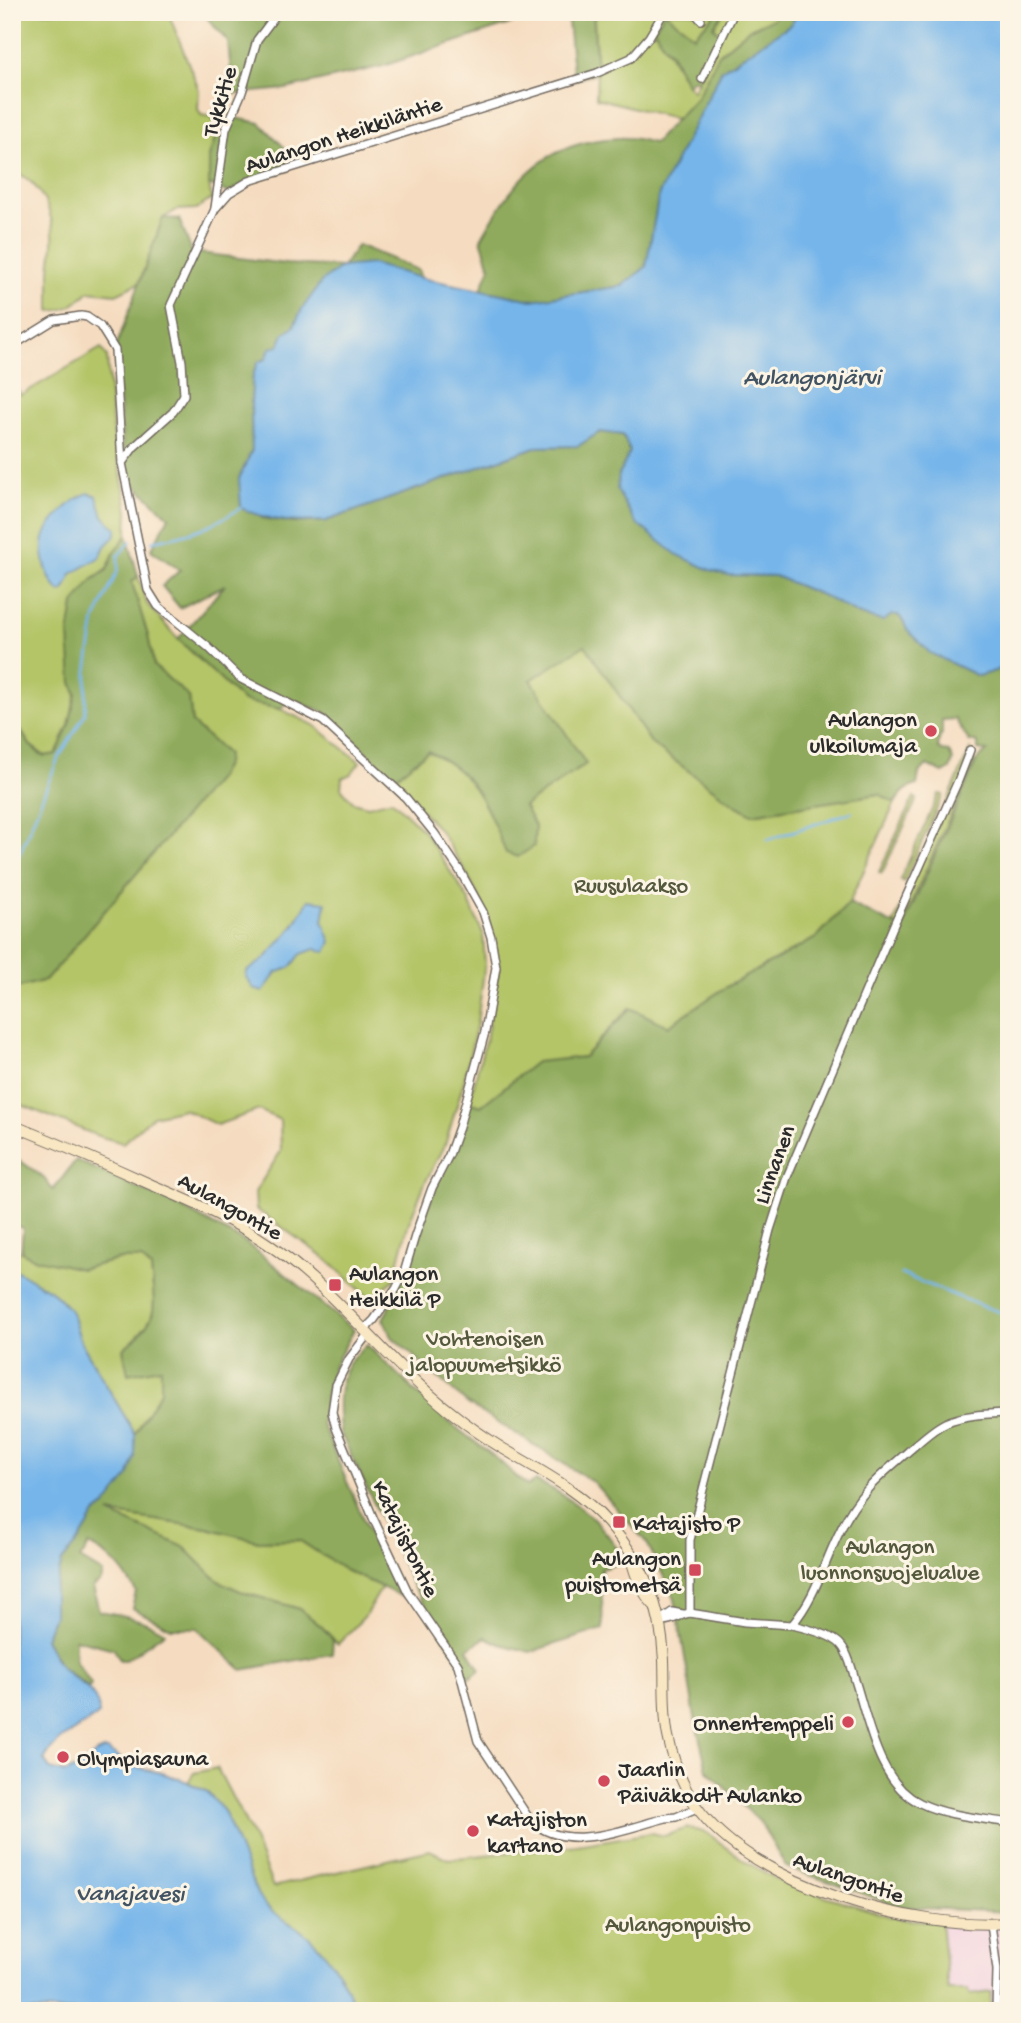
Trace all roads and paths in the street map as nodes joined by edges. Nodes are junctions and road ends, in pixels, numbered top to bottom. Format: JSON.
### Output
{"nodes":[{"id":1,"x":278,"y":12,"type":"edge"},
{"id":2,"x":664,"y":12,"type":"edge"},
{"id":3,"x":694,"y":12,"type":"edge"},
{"id":4,"x":734,"y":12,"type":"edge"},
{"id":5,"x":701,"y":20,"type":"dead end"},
{"id":6,"x":702,"y":79,"type":"dead end"},
{"id":7,"x":215,"y":209,"type":"junction"},
{"id":8,"x":12,"y":346,"type":"edge"},
{"id":9,"x":122,"y":464,"type":"junction"},
{"id":10,"x":970,"y":750,"type":"dead end"},
{"id":11,"x":12,"y":1125,"type":"edge"},
{"id":12,"x":366,"y":1332,"type":"junction"},
{"id":13,"x":1009,"y":1413,"type":"edge"},
{"id":14,"x":686,"y":1614,"type":"junction"},
{"id":15,"x":659,"y":1621,"type":"junction"},
{"id":16,"x":792,"y":1625,"type":"junction"},
{"id":17,"x":697,"y":1808,"type":"junction"},
{"id":18,"x":1009,"y":1823,"type":"edge"},
{"id":19,"x":1009,"y":1923,"type":"edge"},
{"id":20,"x":991,"y":1924,"type":"junction"},
{"id":21,"x":996,"y":2011,"type":"edge"}],
"edges":[{"from":1,"to":7,"type":"street","name":"Tykkitie"},
{"from":2,"to":7,"type":"street","name":"Aulangon Heikkiläntie"},
{"from":3,"to":5,"type":"street"},
{"from":4,"to":6,"type":"street"},
{"from":7,"to":9,"type":"street","name":"Aulangon Heikkiläntie"},
{"from":8,"to":9,"type":"street"},
{"from":9,"to":12,"type":"street"},
{"from":10,"to":14,"type":"street","name":"Linnanen"},
{"from":11,"to":12,"type":"street","name":"Aulangontie"},
{"from":12,"to":15,"type":"street","name":"Aulangontie"},
{"from":12,"to":17,"type":"street","name":"Katajistontie"},
{"from":13,"to":16,"type":"street"},
{"from":14,"to":15,"type":"street"},
{"from":14,"to":16,"type":"street"},
{"from":15,"to":17,"type":"street","name":"Aulangontie"},
{"from":16,"to":18,"type":"street"},
{"from":17,"to":20,"type":"street","name":"Aulangontie"},
{"from":19,"to":20,"type":"street","name":"Aulangontie"},
{"from":20,"to":21,"type":"street"}]}
